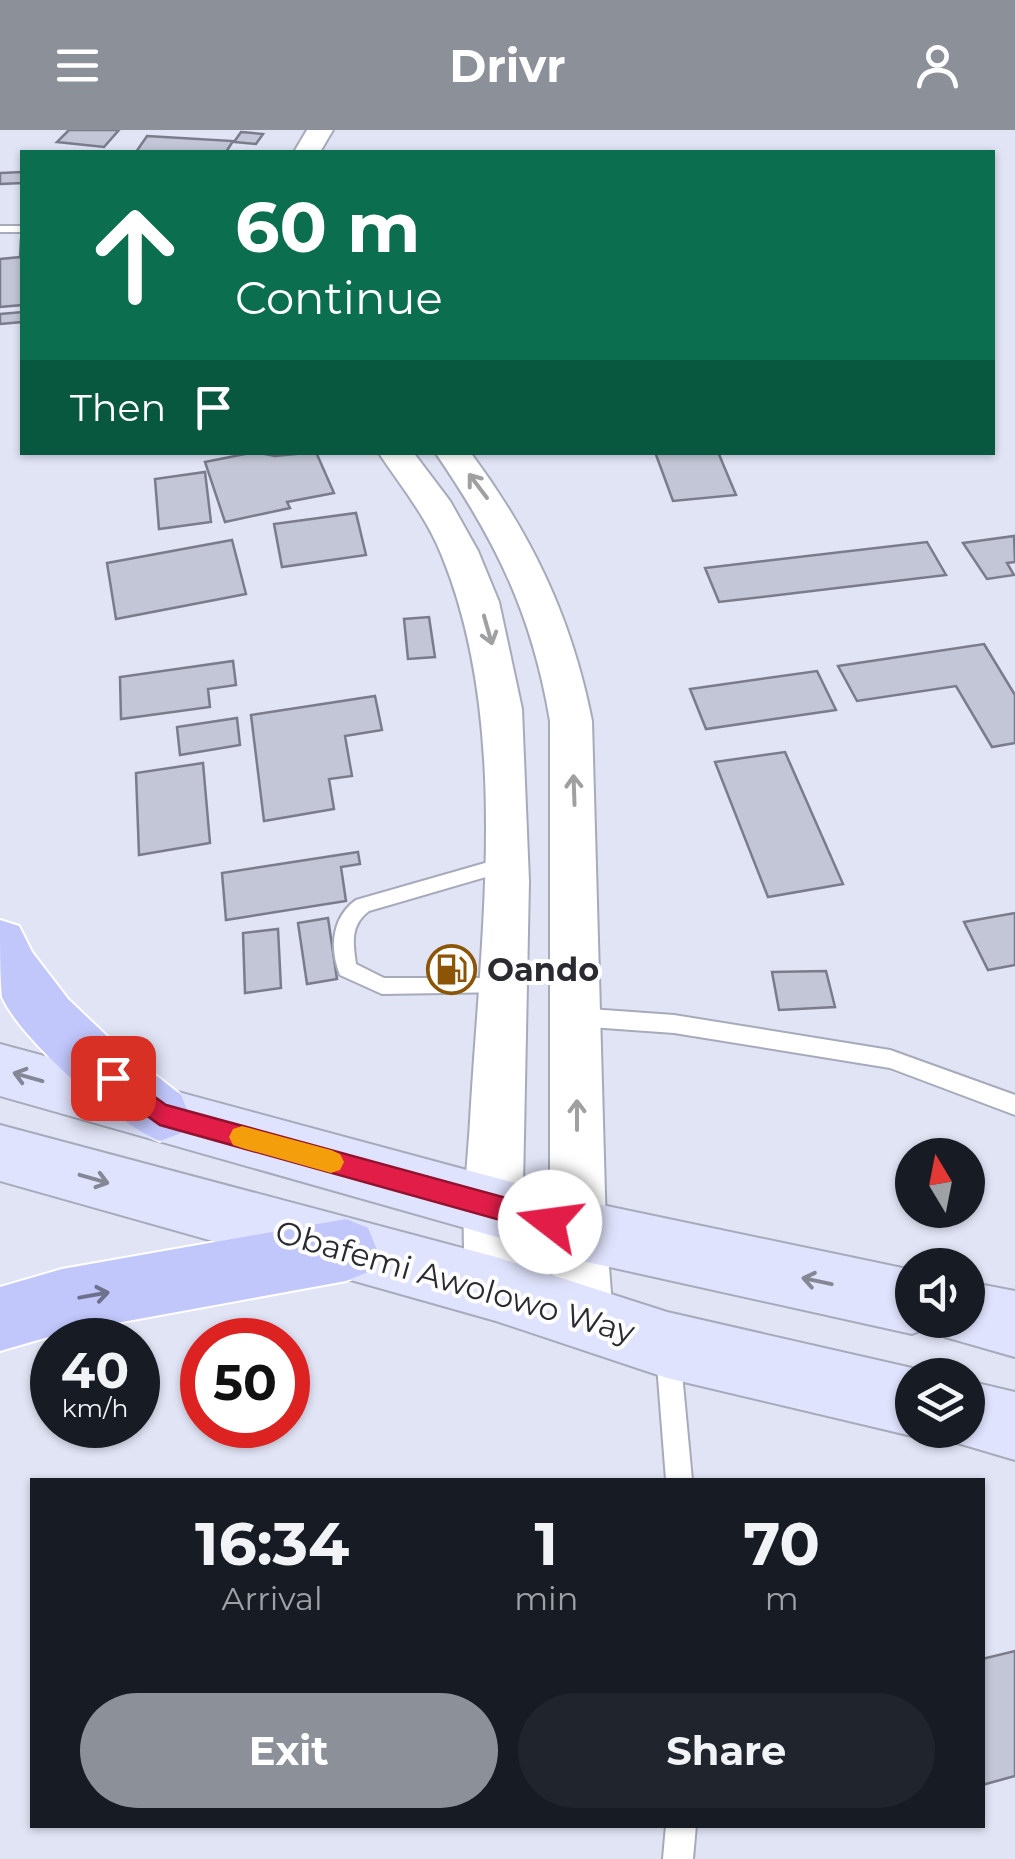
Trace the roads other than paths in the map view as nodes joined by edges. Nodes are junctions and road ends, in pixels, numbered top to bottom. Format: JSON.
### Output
{"nodes":[{"id":1,"x":397,"y":455,"type":"edge"},
{"id":2,"x":454,"y":455,"type":"edge"},
{"id":3,"x":506,"y":864,"type":"junction"},
{"id":4,"x":0,"y":942,"type":"edge"},
{"id":5,"x":505,"y":986,"type":"junction"},
{"id":6,"x":576,"y":1018,"type":"junction"},
{"id":7,"x":0,"y":1070,"type":"edge"},
{"id":8,"x":1015,"y":1105,"type":"edge"},
{"id":9,"x":160,"y":1114,"type":"junction"},
{"id":10,"x":0,"y":1153,"type":"edge"},
{"id":11,"x":493,"y":1206,"type":"junction"},
{"id":12,"x":578,"y":1230,"type":"junction"},
{"id":13,"x":346,"y":1250,"type":"junction"},
{"id":14,"x":496,"y":1289,"type":"junction"},
{"id":15,"x":895,"y":1298,"type":"edge"},
{"id":16,"x":584,"y":1317,"type":"junction"},
{"id":17,"x":985,"y":1318,"type":"edge"},
{"id":18,"x":0,"y":1319,"type":"edge"},
{"id":19,"x":1015,"y":1324,"type":"edge"},
{"id":20,"x":667,"y":1345,"type":"junction"},
{"id":21,"x":895,"y":1398,"type":"edge"},
{"id":22,"x":985,"y":1419,"type":"edge"},
{"id":23,"x":1015,"y":1426,"type":"edge"},
{"id":24,"x":679,"y":1478,"type":"edge"},
{"id":25,"x":681,"y":1828,"type":"edge"},
{"id":26,"x":678,"y":1859,"type":"edge"}],
"edges":[{"from":1,"to":3,"type":"street","one_way":true},
{"from":6,"to":2,"type":"street","one_way":true},
{"from":3,"to":5,"type":"street"},
{"from":3,"to":5,"type":"lane"},
{"from":4,"to":9,"type":"main road"},
{"from":5,"to":11,"type":"street"},
{"from":6,"to":8,"type":"lane"},
{"from":12,"to":6,"type":"street","one_way":true},
{"from":9,"to":7,"type":"main road","one_way":true},
{"from":9,"to":11,"type":"main road"},
{"from":10,"to":13,"type":"main road","name":"Obafemi Awolowo Way","one_way":true},
{"from":11,"to":12,"type":"main road"},
{"from":11,"to":14,"type":"street"},
{"from":15,"to":12,"type":"main road","one_way":true},
{"from":12,"to":16,"type":"street"},
{"from":13,"to":14,"type":"main road","name":"Obafemi Awolowo Way"},
{"from":18,"to":13,"type":"main road","one_way":true},
{"from":14,"to":16,"type":"main road","name":"Obafemi Awolowo Way"},
{"from":16,"to":20,"type":"main road","name":"Obafemi Awolowo Way"},
{"from":17,"to":19,"type":"main road"},
{"from":20,"to":21,"type":"main road","name":"Obafemi Awolowo Way"},
{"from":20,"to":24,"type":"lane"},
{"from":22,"to":23,"type":"main road"},
{"from":25,"to":26,"type":"lane"}]}
